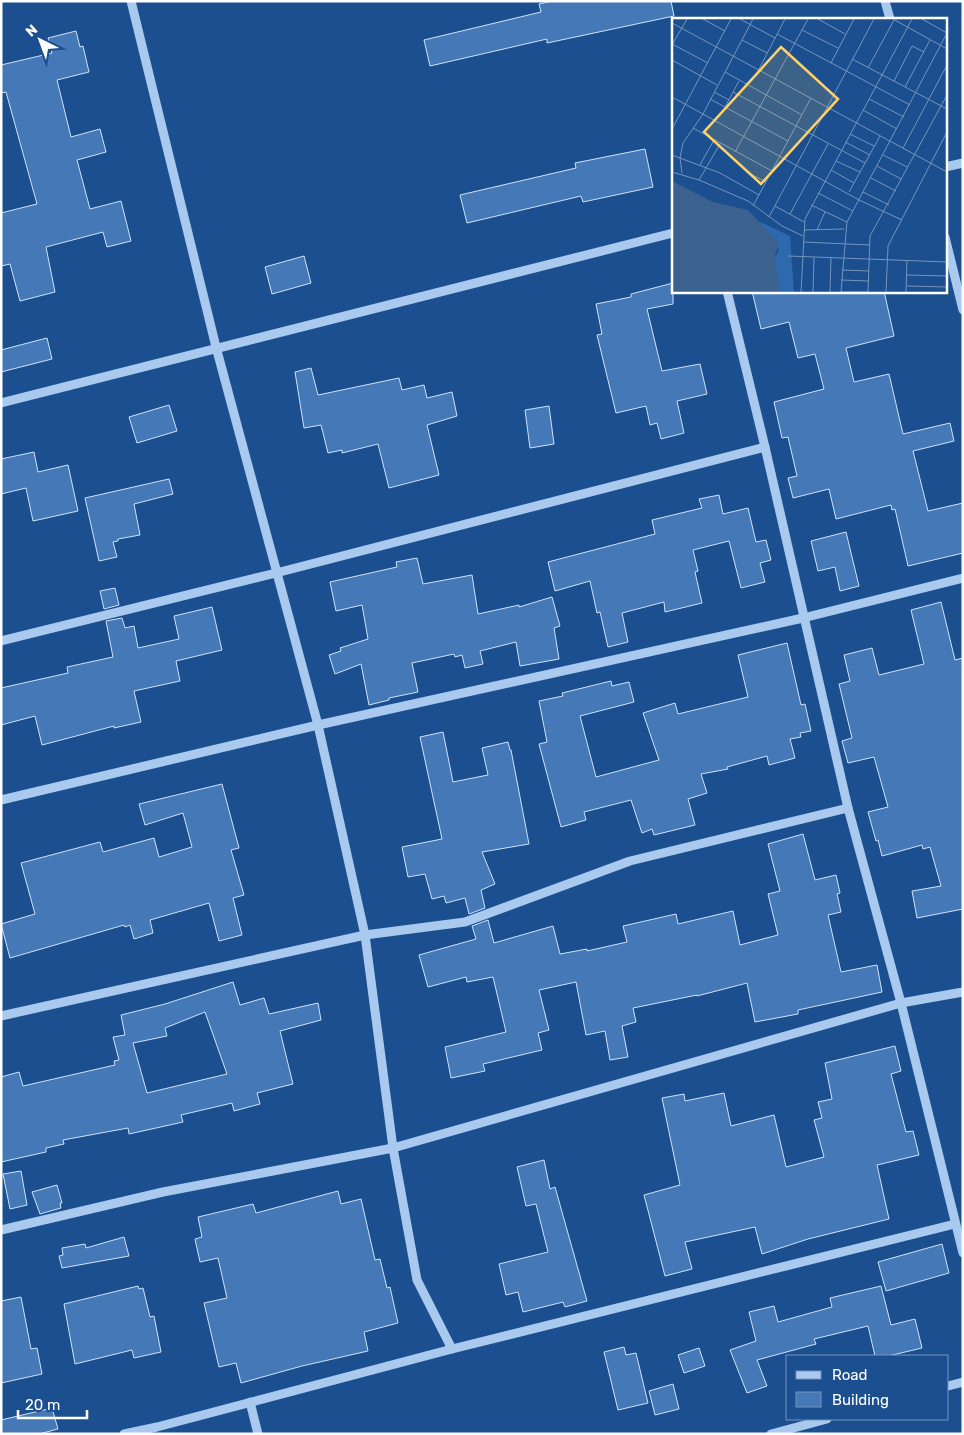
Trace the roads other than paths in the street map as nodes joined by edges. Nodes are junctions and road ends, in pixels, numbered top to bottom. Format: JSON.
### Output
{"nodes":[{"id":1,"x":131,"y":1,"type":"edge"},
{"id":2,"x":885,"y":1,"type":"edge"},
{"id":3,"x":890,"y":18,"type":"edge"},
{"id":4,"x":963,"y":163,"type":"edge"},
{"id":5,"x":946,"y":167,"type":"edge"},
{"id":6,"x":672,"y":233,"type":"edge"},
{"id":7,"x":946,"y":241,"type":"edge"},
{"id":8,"x":727,"y":292,"type":"edge"},
{"id":9,"x":963,"y":310,"type":"edge"},
{"id":10,"x":216,"y":348,"type":"junction"},
{"id":11,"x":1,"y":403,"type":"edge"},
{"id":12,"x":765,"y":447,"type":"junction"},
{"id":13,"x":276,"y":573,"type":"junction"},
{"id":14,"x":963,"y":578,"type":"edge"},
{"id":15,"x":804,"y":618,"type":"junction"},
{"id":16,"x":1,"y":641,"type":"edge"},
{"id":17,"x":318,"y":725,"type":"junction"},
{"id":18,"x":1,"y":800,"type":"edge"},
{"id":19,"x":848,"y":808,"type":"junction"},
{"id":20,"x":365,"y":936,"type":"junction"},
{"id":21,"x":963,"y":992,"type":"edge"},
{"id":22,"x":901,"y":1004,"type":"junction"},
{"id":23,"x":1,"y":1016,"type":"edge"},
{"id":24,"x":393,"y":1148,"type":"junction"},
{"id":25,"x":955,"y":1224,"type":"junction"},
{"id":26,"x":1,"y":1230,"type":"edge"},
{"id":27,"x":963,"y":1252,"type":"edge"},
{"id":28,"x":452,"y":1349,"type":"junction"},
{"id":29,"x":963,"y":1382,"type":"edge"},
{"id":30,"x":949,"y":1386,"type":"edge"},
{"id":31,"x":250,"y":1402,"type":"junction"},
{"id":32,"x":823,"y":1420,"type":"edge"},
{"id":33,"x":158,"y":1430,"type":"edge"},
{"id":34,"x":124,"y":1434,"type":"edge"},
{"id":35,"x":258,"y":1434,"type":"edge"},
{"id":36,"x":771,"y":1434,"type":"edge"}],
"edges":[{"from":1,"to":10,"type":"street"},
{"from":2,"to":3,"type":"street"},
{"from":4,"to":5,"type":"street"},
{"from":6,"to":10,"type":"street"},
{"from":7,"to":9,"type":"street"},
{"from":8,"to":12,"type":"street"},
{"from":10,"to":11,"type":"street"},
{"from":10,"to":13,"type":"street"},
{"from":12,"to":13,"type":"street"},
{"from":12,"to":15,"type":"street"},
{"from":13,"to":16,"type":"street"},
{"from":13,"to":17,"type":"street"},
{"from":14,"to":15,"type":"street"},
{"from":15,"to":17,"type":"street"},
{"from":15,"to":19,"type":"street"},
{"from":17,"to":18,"type":"street"},
{"from":17,"to":20,"type":"street"},
{"from":19,"to":20,"type":"street"},
{"from":19,"to":22,"type":"street"},
{"from":20,"to":23,"type":"street"},
{"from":20,"to":24,"type":"street"},
{"from":21,"to":22,"type":"street"},
{"from":22,"to":24,"type":"street"},
{"from":22,"to":25,"type":"street"},
{"from":24,"to":26,"type":"street"},
{"from":24,"to":28,"type":"street"},
{"from":25,"to":27,"type":"street"},
{"from":25,"to":28,"type":"street"},
{"from":28,"to":31,"type":"street"},
{"from":29,"to":30,"type":"street"},
{"from":31,"to":33,"type":"street"},
{"from":31,"to":35,"type":"street"},
{"from":32,"to":36,"type":"street"},
{"from":33,"to":34,"type":"street"}]}
